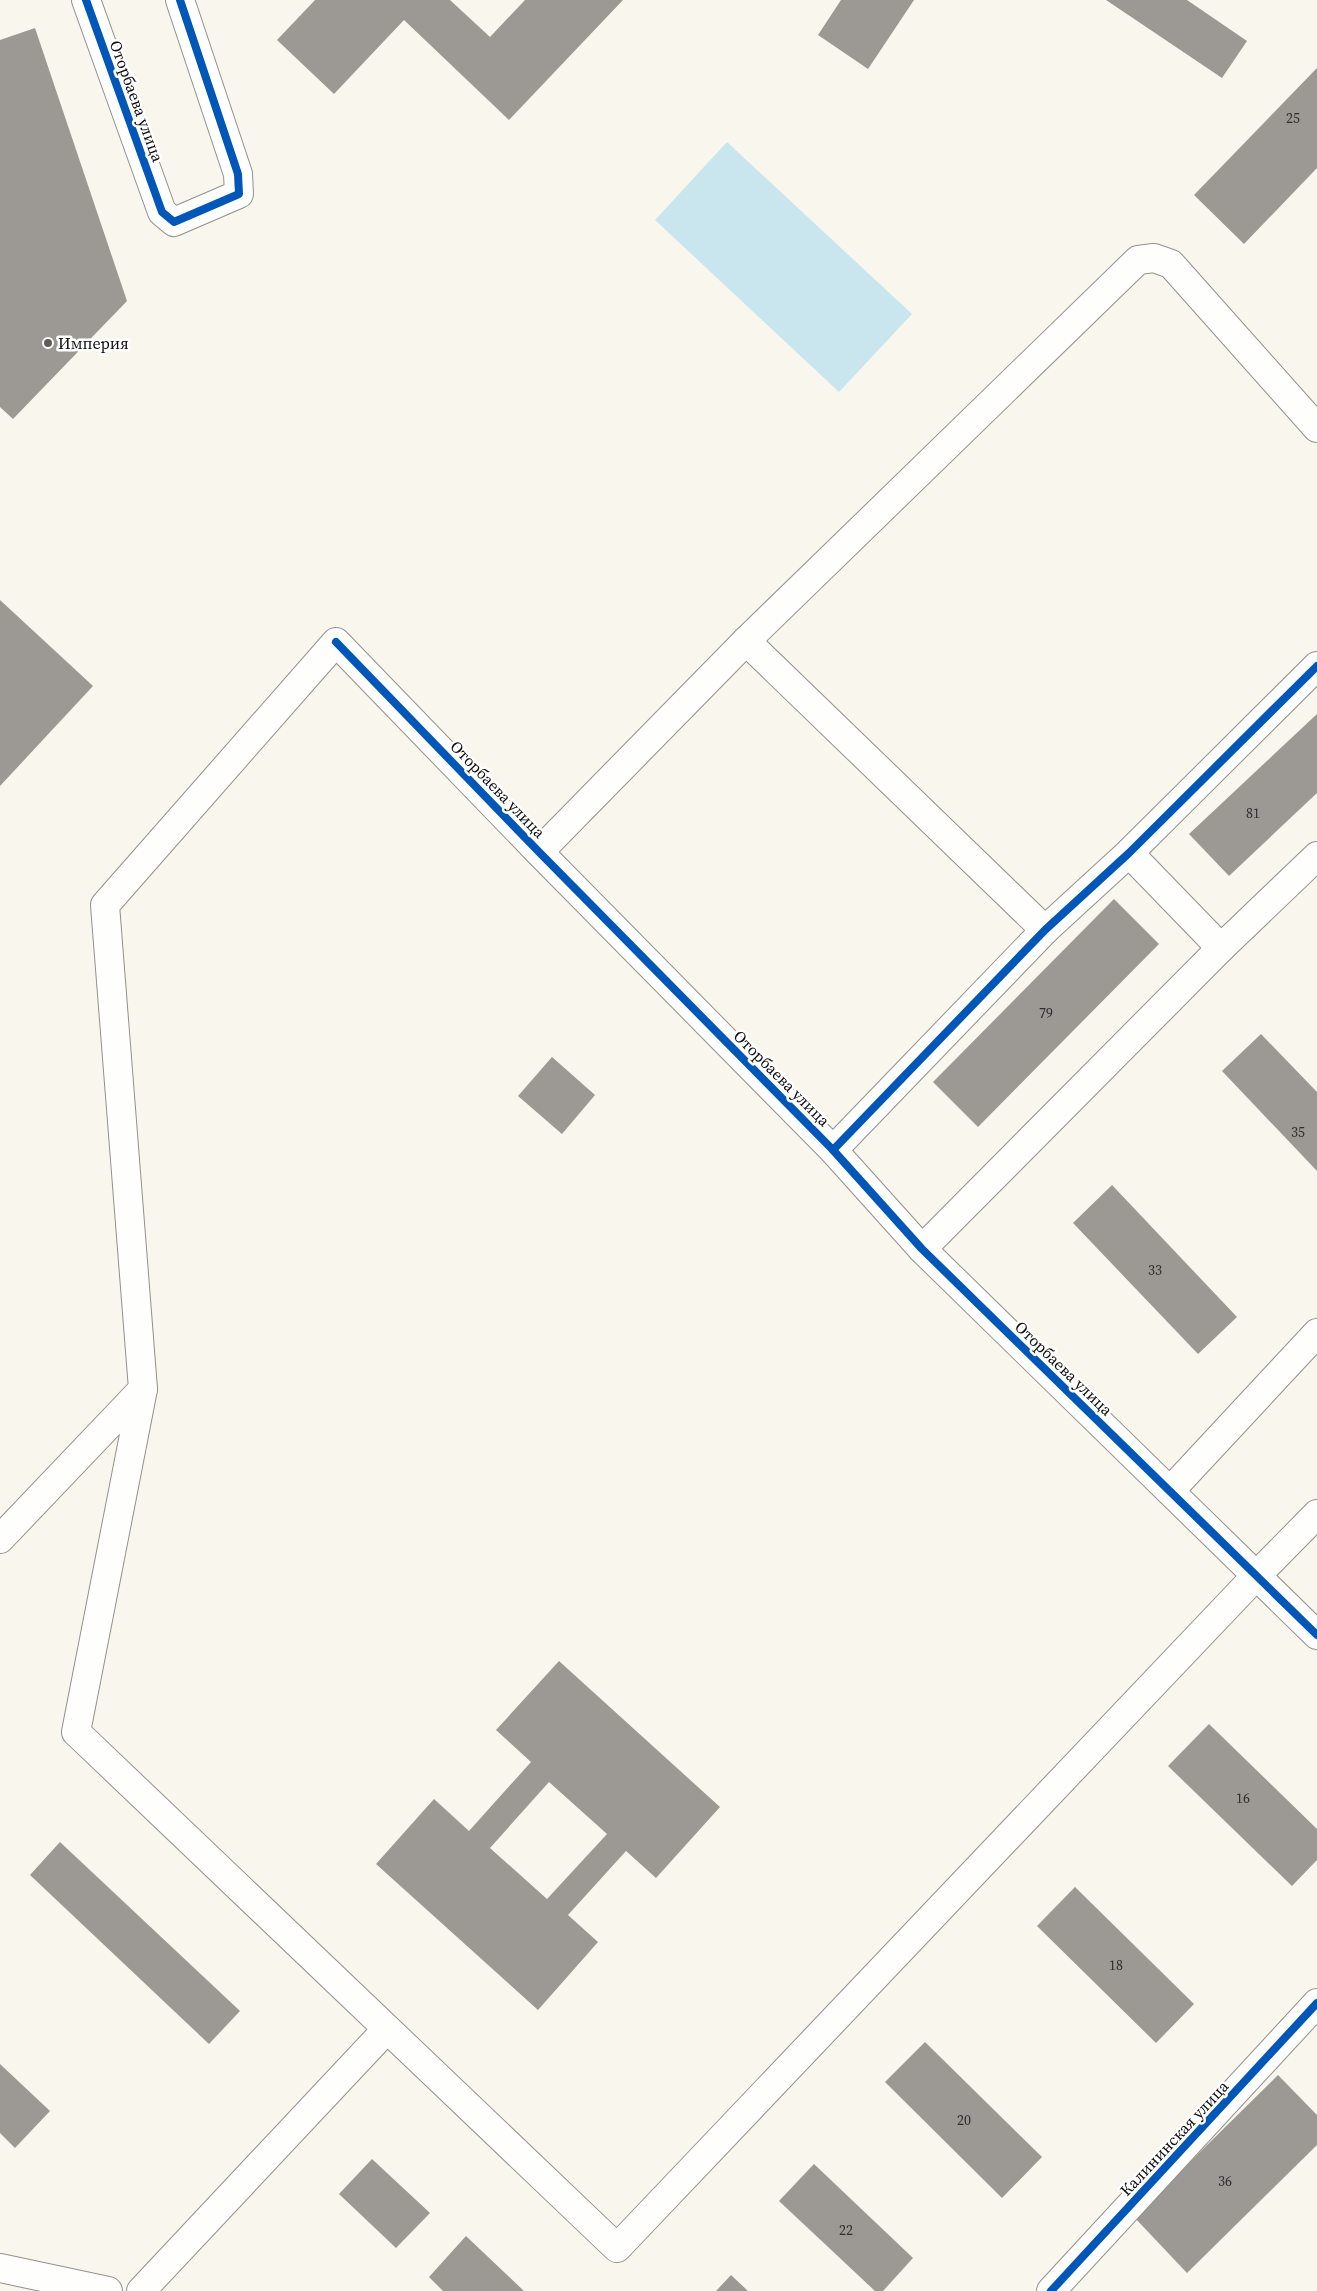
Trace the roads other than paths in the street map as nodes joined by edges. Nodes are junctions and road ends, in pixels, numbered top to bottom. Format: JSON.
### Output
{"nodes":[{"id":1,"x":86,"y":0,"type":"edge"},
{"id":2,"x":180,"y":0,"type":"edge"},
{"id":3,"x":1317,"y":428,"type":"edge"},
{"id":4,"x":746,"y":641,"type":"junction"},
{"id":5,"x":1317,"y":666,"type":"edge"},
{"id":6,"x":539,"y":852,"type":"junction"},
{"id":7,"x":1129,"y":852,"type":"junction"},
{"id":8,"x":1317,"y":856,"type":"edge"},
{"id":9,"x":1045,"y":930,"type":"junction"},
{"id":10,"x":1221,"y":948,"type":"junction"},
{"id":11,"x":833,"y":1150,"type":"junction"},
{"id":12,"x":922,"y":1248,"type":"junction"},
{"id":13,"x":1317,"y":1333,"type":"edge"},
{"id":14,"x":143,"y":1389,"type":"junction"},
{"id":15,"x":1170,"y":1491,"type":"junction"},
{"id":16,"x":1317,"y":1514,"type":"edge"},
{"id":17,"x":0,"y":1539,"type":"edge"},
{"id":18,"x":1256,"y":1576,"type":"junction"},
{"id":19,"x":1317,"y":1635,"type":"edge"},
{"id":20,"x":1317,"y":2003,"type":"edge"},
{"id":21,"x":387,"y":2029,"type":"junction"},
{"id":22,"x":0,"y":2268,"type":"edge"},
{"id":23,"x":108,"y":2291,"type":"edge"},
{"id":24,"x":141,"y":2291,"type":"edge"},
{"id":25,"x":1051,"y":2291,"type":"edge"}],
"edges":[{"from":1,"to":2,"type":"street","name":"Оторбаева улица"},
{"from":3,"to":4,"type":"street"},
{"from":4,"to":6,"type":"street"},
{"from":4,"to":9,"type":"street"},
{"from":5,"to":7,"type":"street"},
{"from":6,"to":11,"type":"street","name":"Оторбаева улица"},
{"from":6,"to":14,"type":"street","name":"Оторбаева улица"},
{"from":7,"to":9,"type":"street"},
{"from":7,"to":10,"type":"street"},
{"from":8,"to":10,"type":"street"},
{"from":9,"to":11,"type":"street"},
{"from":10,"to":12,"type":"street"},
{"from":11,"to":12,"type":"street","name":"Оторбаева улица"},
{"from":12,"to":15,"type":"street","name":"Оторбаева улица"},
{"from":13,"to":15,"type":"street"},
{"from":14,"to":17,"type":"street"},
{"from":14,"to":21,"type":"street"},
{"from":15,"to":18,"type":"street","name":"Оторбаева улица"},
{"from":16,"to":18,"type":"street"},
{"from":18,"to":19,"type":"street","name":"Оторбаева улица"},
{"from":18,"to":21,"type":"street"},
{"from":20,"to":25,"type":"street","name":"Калининская улица"},
{"from":21,"to":24,"type":"street"},
{"from":22,"to":23,"type":"street"}]}
